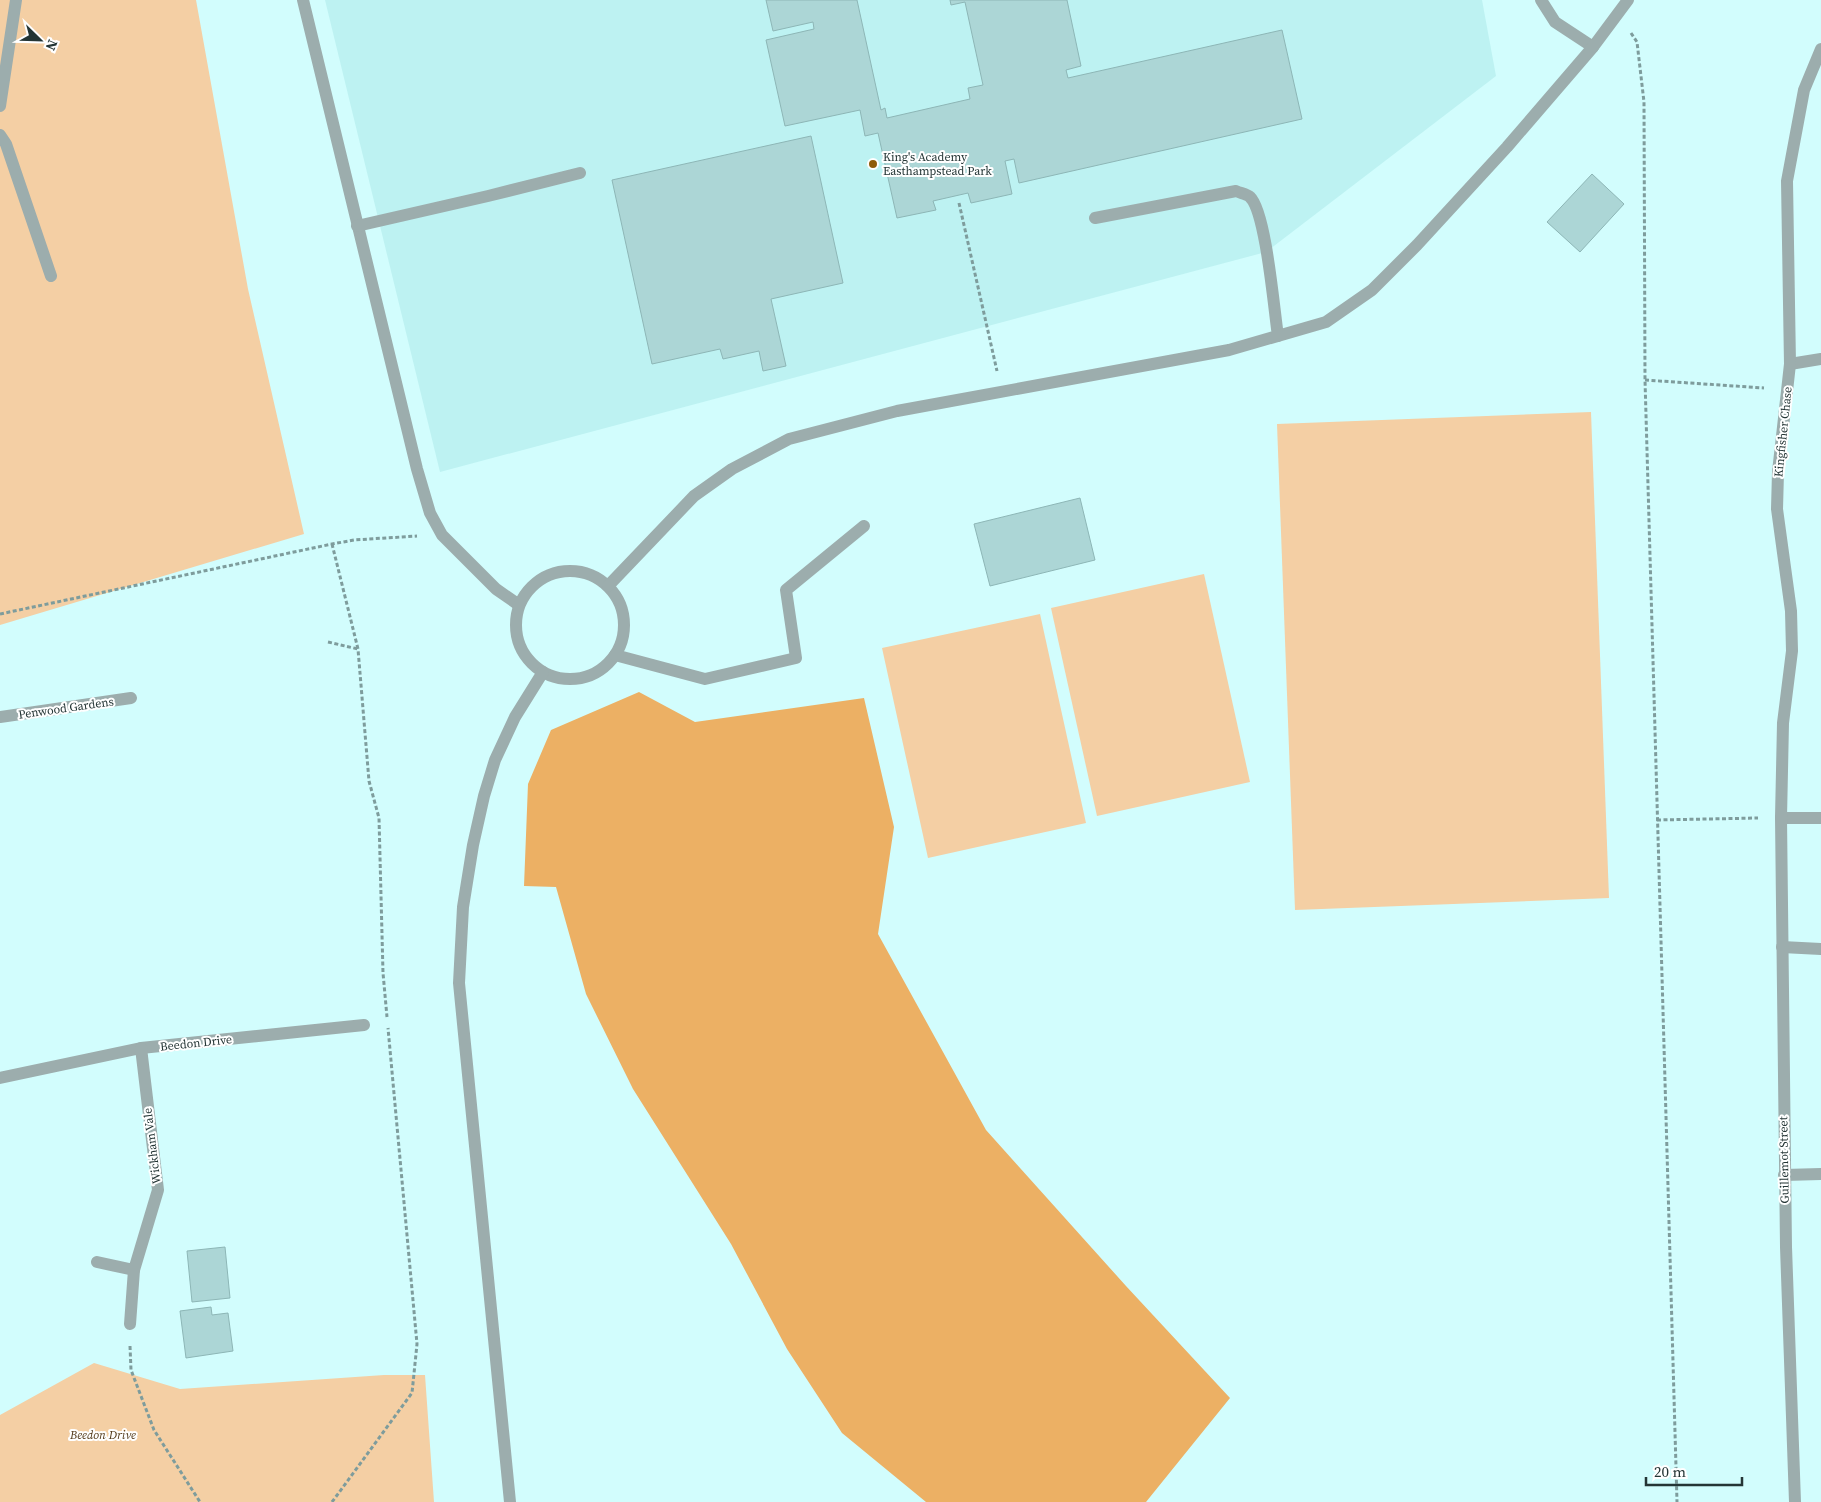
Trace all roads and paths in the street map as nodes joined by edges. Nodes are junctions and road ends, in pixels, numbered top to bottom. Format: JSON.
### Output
{"nodes":[{"id":1,"x":16,"y":0,"type":"edge"},
{"id":2,"x":303,"y":0,"type":"edge"},
{"id":3,"x":1541,"y":0,"type":"edge"},
{"id":4,"x":1628,"y":0,"type":"edge"},
{"id":5,"x":1616,"y":15,"type":"junction"},
{"id":6,"x":1593,"y":47,"type":"junction"},
{"id":7,"x":1821,"y":50,"type":"edge"},
{"id":8,"x":0,"y":106,"type":"edge"},
{"id":9,"x":0,"y":136,"type":"edge"},
{"id":10,"x":580,"y":173,"type":"dead end"},
{"id":11,"x":959,"y":203,"type":"dead end"},
{"id":12,"x":1094,"y":218,"type":"dead end"},
{"id":13,"x":358,"y":226,"type":"junction"},
{"id":14,"x":51,"y":276,"type":"dead end"},
{"id":15,"x":1278,"y":336,"type":"junction"},
{"id":16,"x":1821,"y":359,"type":"edge"},
{"id":17,"x":1790,"y":364,"type":"junction"},
{"id":18,"x":1645,"y":380,"type":"junction"},
{"id":19,"x":1788,"y":390,"type":"junction"},
{"id":20,"x":1002,"y":391,"type":"junction"},
{"id":21,"x":864,"y":526,"type":"dead end"},
{"id":22,"x":442,"y":535,"type":"junction"},
{"id":23,"x":332,"y":544,"type":"junction"},
{"id":24,"x":608,"y":586,"type":"junction"},
{"id":25,"x":519,"y":605,"type":"junction"},
{"id":26,"x":0,"y":614,"type":"edge"},
{"id":27,"x":328,"y":642,"type":"dead end"},
{"id":28,"x":358,"y":649,"type":"junction"},
{"id":29,"x":615,"y":655,"type":"junction"},
{"id":30,"x":542,"y":672,"type":"junction"},
{"id":31,"x":131,"y":698,"type":"dead end"},
{"id":32,"x":0,"y":717,"type":"edge"},
{"id":33,"x":1781,"y":818,"type":"junction"},
{"id":34,"x":1821,"y":818,"type":"edge"},
{"id":35,"x":1657,"y":820,"type":"junction"},
{"id":36,"x":1782,"y":947,"type":"junction"},
{"id":37,"x":1821,"y":949,"type":"edge"},
{"id":38,"x":364,"y":1025,"type":"dead end"},
{"id":39,"x":140,"y":1048,"type":"junction"},
{"id":40,"x":0,"y":1078,"type":"edge"},
{"id":41,"x":1821,"y":1174,"type":"edge"},
{"id":42,"x":1784,"y":1175,"type":"junction"},
{"id":43,"x":97,"y":1262,"type":"dead end"},
{"id":44,"x":134,"y":1270,"type":"junction"},
{"id":45,"x":130,"y":1324,"type":"joint"},
{"id":46,"x":200,"y":1502,"type":"edge"},
{"id":47,"x":332,"y":1502,"type":"edge"},
{"id":48,"x":510,"y":1502,"type":"edge"},
{"id":49,"x":1677,"y":1502,"type":"edge"},
{"id":50,"x":1795,"y":1502,"type":"edge"}],
"edges":[{"from":1,"to":8,"type":"street"},
{"from":2,"to":13,"type":"street"},
{"from":3,"to":6,"type":"street"},
{"from":4,"to":5,"type":"street"},
{"from":5,"to":6,"type":"street"},
{"from":5,"to":18,"type":"path"},
{"from":6,"to":15,"type":"street"},
{"from":7,"to":17,"type":"street","name":"Kingfisher Chase"},
{"from":9,"to":14,"type":"street"},
{"from":10,"to":13,"type":"street"},
{"from":11,"to":20,"type":"path"},
{"from":12,"to":15,"type":"street"},
{"from":13,"to":22,"type":"street"},
{"from":15,"to":20,"type":"street"},
{"from":16,"to":17,"type":"street"},
{"from":17,"to":19,"type":"street","name":"Kingfisher Chase"},
{"from":18,"to":19,"type":"path"},
{"from":18,"to":35,"type":"path"},
{"from":19,"to":33,"type":"street","name":"Kingfisher Chase"},
{"from":20,"to":24,"type":"street"},
{"from":21,"to":29,"type":"street"},
{"from":22,"to":23,"type":"path"},
{"from":22,"to":25,"type":"street"},
{"from":23,"to":26,"type":"path"},
{"from":23,"to":28,"type":"path"},
{"from":24,"to":25,"type":"street"},
{"from":24,"to":29,"type":"street"},
{"from":25,"to":30,"type":"street"},
{"from":27,"to":28,"type":"path"},
{"from":28,"to":47,"type":"path"},
{"from":29,"to":30,"type":"street"},
{"from":30,"to":48,"type":"street"},
{"from":31,"to":32,"type":"street","name":"Penwood Gardens"},
{"from":33,"to":34,"type":"street"},
{"from":33,"to":35,"type":"path"},
{"from":33,"to":36,"type":"street","name":"Guillemot Street"},
{"from":35,"to":49,"type":"path"},
{"from":36,"to":37,"type":"street"},
{"from":36,"to":42,"type":"street","name":"Guillemot Street"},
{"from":38,"to":39,"type":"street","name":"Beedon Drive"},
{"from":39,"to":40,"type":"street","name":"Beedon Drive"},
{"from":39,"to":44,"type":"street","name":"Wickham Vale"},
{"from":41,"to":42,"type":"street"},
{"from":42,"to":50,"type":"street","name":"Guillemot Street"},
{"from":43,"to":44,"type":"street"},
{"from":44,"to":45,"type":"street","name":"Wickham Vale"},
{"from":45,"to":46,"type":"path"}]}
